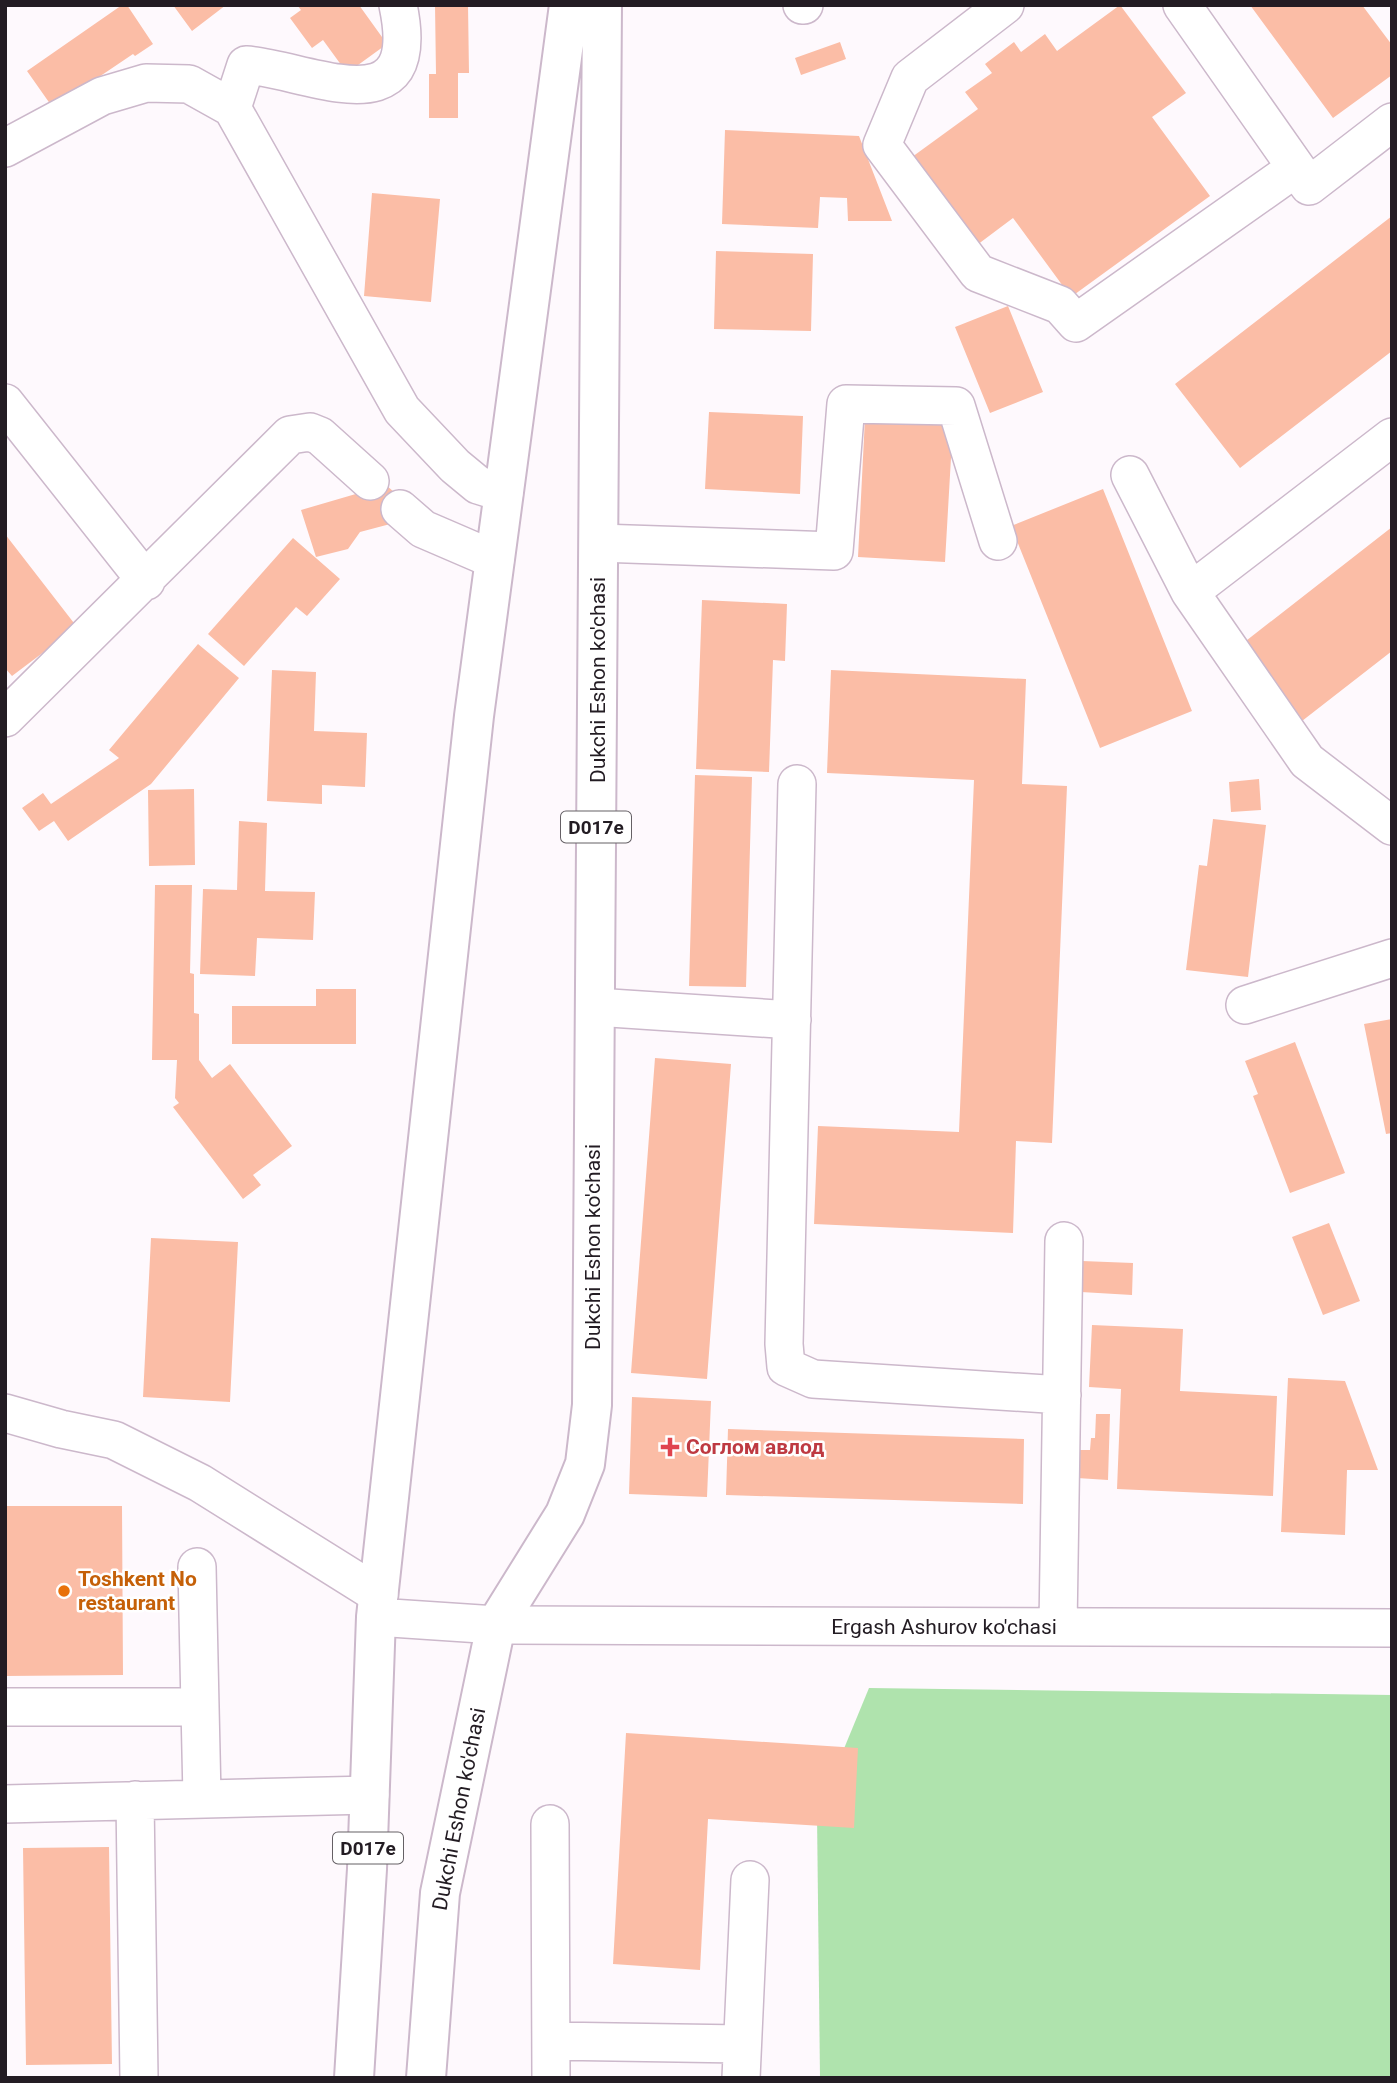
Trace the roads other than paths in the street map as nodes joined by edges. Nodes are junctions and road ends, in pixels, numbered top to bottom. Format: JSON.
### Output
{"nodes":[{"id":1,"x":398,"y":5,"type":"edge"},
{"id":2,"x":569,"y":5,"type":"edge"},
{"id":3,"x":603,"y":5,"type":"edge"},
{"id":4,"x":1182,"y":5,"type":"edge"},
{"id":5,"x":988,"y":10,"type":"edge"},
{"id":6,"x":232,"y":108,"type":"junction"},
{"id":7,"x":1392,"y":122,"type":"edge"},
{"id":8,"x":5,"y":148,"type":"edge"},
{"id":9,"x":1296,"y":168,"type":"junction"},
{"id":10,"x":5,"y":403,"type":"edge"},
{"id":11,"x":1392,"y":437,"type":"edge"},
{"id":12,"x":1130,"y":475,"type":"dead end"},
{"id":13,"x":370,"y":481,"type":"dead end"},
{"id":14,"x":504,"y":493,"type":"junction"},
{"id":15,"x":400,"y":509,"type":"dead end"},
{"id":16,"x":998,"y":541,"type":"dead end"},
{"id":17,"x":599,"y":542,"type":"junction"},
{"id":18,"x":495,"y":560,"type":"junction"},
{"id":19,"x":146,"y":581,"type":"junction"},
{"id":20,"x":1190,"y":592,"type":"junction"},
{"id":21,"x":5,"y":718,"type":"edge"},
{"id":22,"x":797,"y":784,"type":"dead end"},
{"id":23,"x":1392,"y":826,"type":"edge"},
{"id":24,"x":1392,"y":958,"type":"edge"},
{"id":25,"x":1245,"y":1004,"type":"dead end"},
{"id":26,"x":595,"y":1007,"type":"junction"},
{"id":27,"x":792,"y":1020,"type":"junction"},
{"id":28,"x":1064,"y":1241,"type":"dead end"},
{"id":29,"x":1062,"y":1395,"type":"junction"},
{"id":30,"x":5,"y":1413,"type":"edge"},
{"id":31,"x":197,"y":1567,"type":"dead end"},
{"id":32,"x":378,"y":1606,"type":"junction"},
{"id":33,"x":496,"y":1625,"type":"junction"},
{"id":34,"x":1058,"y":1627,"type":"junction"},
{"id":35,"x":1392,"y":1628,"type":"edge"},
{"id":36,"x":5,"y":1707,"type":"edge"},
{"id":37,"x":200,"y":1707,"type":"junction"},
{"id":38,"x":370,"y":1796,"type":"junction"},
{"id":39,"x":202,"y":1797,"type":"junction"},
{"id":40,"x":135,"y":1800,"type":"junction"},
{"id":41,"x":5,"y":1804,"type":"edge"},
{"id":42,"x":551,"y":1824,"type":"dead end"},
{"id":43,"x":750,"y":1880,"type":"dead end"},
{"id":44,"x":551,"y":2041,"type":"junction"},
{"id":45,"x":741,"y":2061,"type":"edge"},
{"id":46,"x":139,"y":2078,"type":"edge"},
{"id":47,"x":354,"y":2078,"type":"edge"},
{"id":48,"x":426,"y":2078,"type":"edge"},
{"id":49,"x":551,"y":2078,"type":"edge"}],
"edges":[{"from":1,"to":6,"type":"street"},
{"from":2,"to":14,"type":"main road","number":"D017e"},
{"from":3,"to":17,"type":"main road","name":"Dukchi Eshon ko'chasi","number":"D017e"},
{"from":4,"to":9,"type":"street"},
{"from":5,"to":9,"type":"street"},
{"from":6,"to":8,"type":"street"},
{"from":6,"to":14,"type":"street"},
{"from":7,"to":9,"type":"street"},
{"from":10,"to":19,"type":"street"},
{"from":11,"to":20,"type":"street"},
{"from":12,"to":20,"type":"street"},
{"from":13,"to":19,"type":"street"},
{"from":14,"to":18,"type":"main road","number":"D017e"},
{"from":15,"to":18,"type":"street"},
{"from":16,"to":17,"type":"street"},
{"from":17,"to":26,"type":"main road","name":"Dukchi Eshon ko'chasi","number":"D017e"},
{"from":18,"to":32,"type":"main road","number":"D017e"},
{"from":19,"to":21,"type":"street"},
{"from":20,"to":23,"type":"street"},
{"from":22,"to":27,"type":"street"},
{"from":24,"to":25,"type":"street"},
{"from":26,"to":27,"type":"street"},
{"from":26,"to":33,"type":"main road","name":"Dukchi Eshon ko'chasi","number":"D017e"},
{"from":27,"to":29,"type":"street"},
{"from":28,"to":29,"type":"street"},
{"from":29,"to":34,"type":"street"},
{"from":30,"to":32,"type":"street"},
{"from":31,"to":37,"type":"street"},
{"from":32,"to":33,"type":"street"},
{"from":32,"to":38,"type":"main road","number":"D017e"},
{"from":33,"to":34,"type":"street","name":"Ergash Ashurov ko'chasi"},
{"from":33,"to":48,"type":"main road","name":"Dukchi Eshon ko'chasi","number":"D017e"},
{"from":34,"to":35,"type":"street","name":"Ergash Ashurov ko'chasi"},
{"from":36,"to":37,"type":"street"},
{"from":37,"to":39,"type":"street"},
{"from":38,"to":39,"type":"street"},
{"from":38,"to":47,"type":"main road","number":"D017e"},
{"from":39,"to":40,"type":"street"},
{"from":40,"to":41,"type":"street"},
{"from":40,"to":46,"type":"street"},
{"from":42,"to":44,"type":"street"},
{"from":43,"to":45,"type":"street"},
{"from":44,"to":45,"type":"street"},
{"from":44,"to":49,"type":"street"}]}
